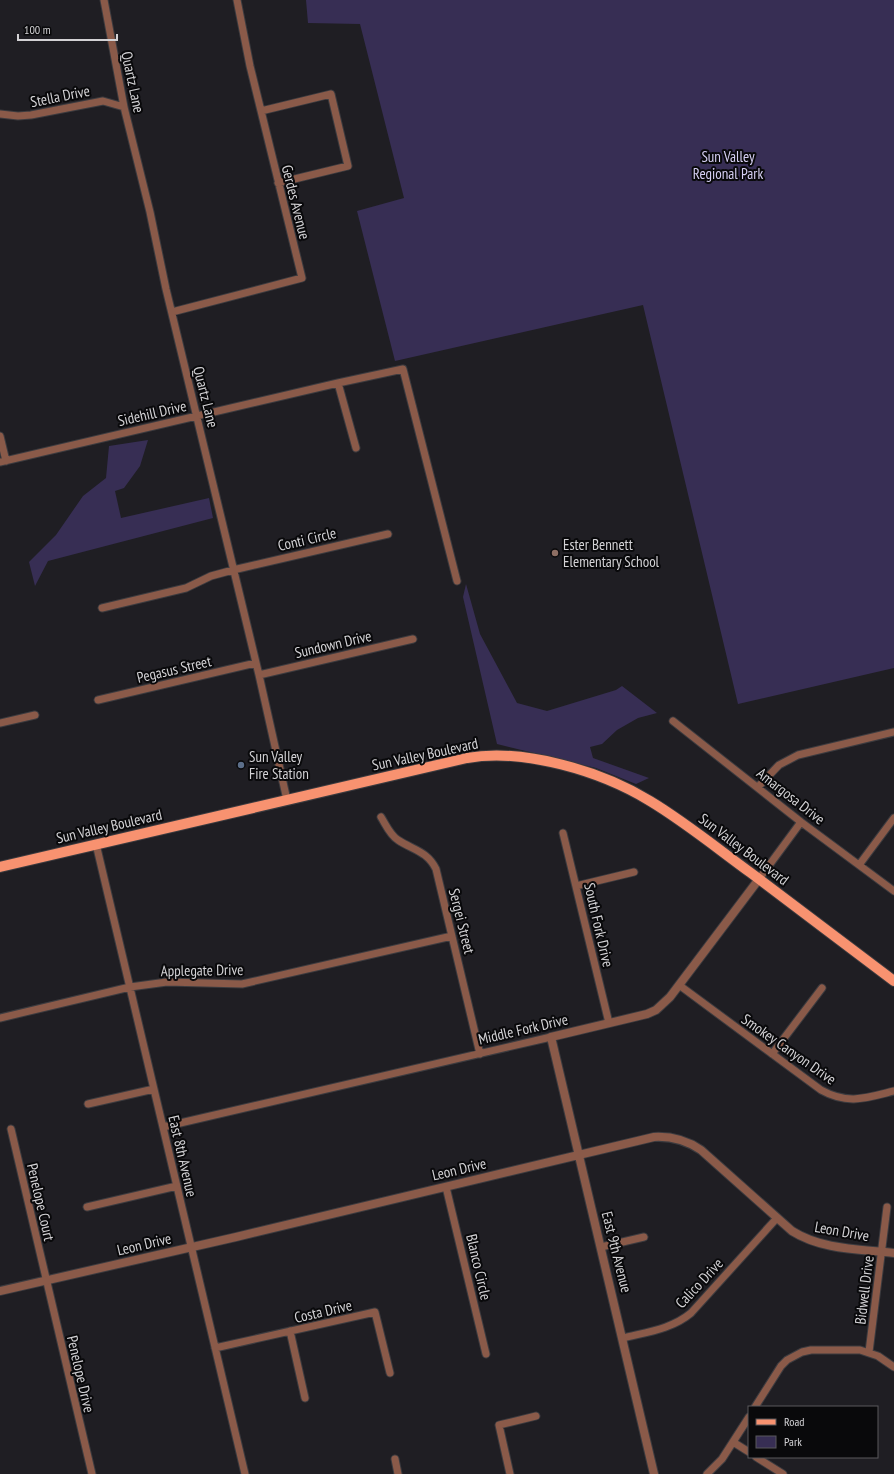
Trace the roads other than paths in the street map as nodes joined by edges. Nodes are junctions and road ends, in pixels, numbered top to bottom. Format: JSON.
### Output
{"nodes":[{"id":1,"x":104,"y":0,"type":"edge"},
{"id":2,"x":237,"y":0,"type":"edge"},
{"id":3,"x":124,"y":107,"type":"junction"},
{"id":4,"x":261,"y":112,"type":"junction"},
{"id":5,"x":0,"y":114,"type":"edge"},
{"id":6,"x":278,"y":183,"type":"junction"},
{"id":7,"x":172,"y":312,"type":"junction"},
{"id":8,"x":338,"y":383,"type":"junction"},
{"id":9,"x":198,"y":416,"type":"junction"},
{"id":10,"x":0,"y":436,"type":"edge"},
{"id":11,"x":356,"y":448,"type":"dead end"},
{"id":12,"x":3,"y":462,"type":"edge"},
{"id":13,"x":388,"y":534,"type":"dead end"},
{"id":14,"x":233,"y":570,"type":"junction"},
{"id":15,"x":457,"y":581,"type":"dead end"},
{"id":16,"x":102,"y":608,"type":"dead end"},
{"id":17,"x":413,"y":639,"type":"dead end"},
{"id":18,"x":256,"y":663,"type":"junction"},
{"id":19,"x":259,"y":675,"type":"junction"},
{"id":20,"x":98,"y":700,"type":"dead end"},
{"id":21,"x":35,"y":715,"type":"dead end"},
{"id":22,"x":673,"y":721,"type":"dead end"},
{"id":23,"x":0,"y":723,"type":"edge"},
{"id":24,"x":894,"y":732,"type":"edge"},
{"id":25,"x":758,"y":787,"type":"junction"},
{"id":26,"x":287,"y":800,"type":"junction"},
{"id":27,"x":381,"y":817,"type":"dead end"},
{"id":28,"x":894,"y":818,"type":"edge"},
{"id":29,"x":801,"y":822,"type":"junction"},
{"id":30,"x":563,"y":833,"type":"dead end"},
{"id":31,"x":96,"y":844,"type":"junction"},
{"id":32,"x":859,"y":865,"type":"junction"},
{"id":33,"x":0,"y":866,"type":"edge"},
{"id":34,"x":634,"y":872,"type":"dead end"},
{"id":35,"x":759,"y":879,"type":"junction"},
{"id":36,"x":576,"y":886,"type":"junction"},
{"id":37,"x":894,"y":891,"type":"edge"},
{"id":38,"x":452,"y":936,"type":"junction"},
{"id":39,"x":894,"y":981,"type":"edge"},
{"id":40,"x":679,"y":985,"type":"junction"},
{"id":41,"x":130,"y":987,"type":"junction"},
{"id":42,"x":822,"y":988,"type":"dead end"},
{"id":43,"x":0,"y":1018,"type":"edge"},
{"id":44,"x":609,"y":1023,"type":"junction"},
{"id":45,"x":551,"y":1037,"type":"junction"},
{"id":46,"x":480,"y":1054,"type":"junction"},
{"id":47,"x":772,"y":1054,"type":"junction"},
{"id":48,"x":154,"y":1089,"type":"junction"},
{"id":49,"x":894,"y":1091,"type":"edge"},
{"id":50,"x":88,"y":1104,"type":"dead end"},
{"id":51,"x":163,"y":1127,"type":"junction"},
{"id":52,"x":11,"y":1129,"type":"dead end"},
{"id":53,"x":579,"y":1155,"type":"junction"},
{"id":54,"x":177,"y":1186,"type":"junction"},
{"id":55,"x":446,"y":1186,"type":"junction"},
{"id":56,"x":87,"y":1207,"type":"dead end"},
{"id":57,"x":887,"y":1207,"type":"dead end"},
{"id":58,"x":777,"y":1218,"type":"junction"},
{"id":59,"x":644,"y":1237,"type":"dead end"},
{"id":60,"x":191,"y":1247,"type":"junction"},
{"id":61,"x":601,"y":1247,"type":"junction"},
{"id":62,"x":882,"y":1252,"type":"junction"},
{"id":63,"x":894,"y":1253,"type":"edge"},
{"id":64,"x":46,"y":1280,"type":"junction"},
{"id":65,"x":0,"y":1291,"type":"edge"},
{"id":66,"x":290,"y":1331,"type":"junction"},
{"id":67,"x":623,"y":1338,"type":"junction"},
{"id":68,"x":215,"y":1348,"type":"junction"},
{"id":69,"x":869,"y":1352,"type":"junction"},
{"id":70,"x":486,"y":1354,"type":"dead end"},
{"id":71,"x":894,"y":1367,"type":"edge"},
{"id":72,"x":390,"y":1373,"type":"dead end"},
{"id":73,"x":304,"y":1398,"type":"dead end"},
{"id":74,"x":756,"y":1406,"type":"edge"},
{"id":75,"x":536,"y":1416,"type":"dead end"},
{"id":76,"x":748,"y":1419,"type":"edge"},
{"id":77,"x":733,"y":1442,"type":"junction"},
{"id":78,"x":748,"y":1451,"type":"edge"},
{"id":79,"x":758,"y":1458,"type":"edge"},
{"id":80,"x":395,"y":1459,"type":"dead end"},
{"id":81,"x":92,"y":1474,"type":"edge"},
{"id":82,"x":245,"y":1474,"type":"edge"},
{"id":83,"x":398,"y":1474,"type":"edge"},
{"id":84,"x":510,"y":1474,"type":"edge"},
{"id":85,"x":654,"y":1474,"type":"edge"},
{"id":86,"x":707,"y":1474,"type":"edge"},
{"id":87,"x":783,"y":1474,"type":"edge"}],
"edges":[{"from":1,"to":3,"type":"street","name":"Quartz Lane"},
{"from":2,"to":4,"type":"street","name":"Gerdes Avenue"},
{"from":3,"to":5,"type":"street","name":"Stella Drive"},
{"from":3,"to":7,"type":"street","name":"Quartz Lane"},
{"from":4,"to":6,"type":"street","name":"Gerdes Avenue"},
{"from":4,"to":6,"type":"street"},
{"from":6,"to":7,"type":"street","name":"Gerdes Avenue"},
{"from":7,"to":9,"type":"street","name":"Quartz Lane"},
{"from":8,"to":9,"type":"street","name":"Sidehill Drive"},
{"from":8,"to":11,"type":"street"},
{"from":8,"to":15,"type":"street","name":"Sidehill Drive"},
{"from":9,"to":12,"type":"street","name":"Sidehill Drive"},
{"from":9,"to":14,"type":"street","name":"Quartz Lane"},
{"from":10,"to":12,"type":"street"},
{"from":13,"to":14,"type":"street","name":"Conti Circle"},
{"from":14,"to":16,"type":"street","name":"Conti Circle"},
{"from":14,"to":18,"type":"street","name":"Quartz Lane"},
{"from":17,"to":19,"type":"street","name":"Sundown Drive"},
{"from":18,"to":19,"type":"street","name":"Quartz Lane"},
{"from":18,"to":20,"type":"street","name":"Pegasus Street"},
{"from":19,"to":26,"type":"street","name":"Quartz Lane"},
{"from":21,"to":23,"type":"street"},
{"from":22,"to":25,"type":"street","name":"Amargosa Drive"},
{"from":24,"to":25,"type":"street"},
{"from":25,"to":29,"type":"street","name":"Amargosa Drive"},
{"from":26,"to":31,"type":"main road","name":"Sun Valley Boulevard"},
{"from":26,"to":35,"type":"main road","name":"Sun Valley Boulevard"},
{"from":27,"to":38,"type":"street","name":"Sergei Street"},
{"from":28,"to":32,"type":"street"},
{"from":29,"to":32,"type":"street","name":"Amargosa Drive"},
{"from":29,"to":35,"type":"street","name":"Middle Fork Drive"},
{"from":30,"to":36,"type":"street","name":"South Fork Drive"},
{"from":31,"to":33,"type":"main road","name":"Sun Valley Boulevard"},
{"from":31,"to":41,"type":"street","name":"East 8th Avenue"},
{"from":32,"to":37,"type":"street","name":"Amargosa Drive"},
{"from":34,"to":36,"type":"street"},
{"from":35,"to":39,"type":"main road","name":"Sun Valley Boulevard"},
{"from":35,"to":40,"type":"street","name":"Middle Fork Drive"},
{"from":36,"to":44,"type":"street","name":"South Fork Drive"},
{"from":38,"to":41,"type":"street","name":"Applegate Drive"},
{"from":38,"to":46,"type":"street","name":"Sergei Street"},
{"from":40,"to":44,"type":"street","name":"Middle Fork Drive"},
{"from":40,"to":47,"type":"street","name":"Smokey Canyon Drive"},
{"from":41,"to":43,"type":"street","name":"Applegate Drive"},
{"from":41,"to":48,"type":"street","name":"East 8th Avenue"},
{"from":42,"to":47,"type":"street"},
{"from":44,"to":45,"type":"street","name":"Middle Fork Drive"},
{"from":45,"to":46,"type":"street","name":"Middle Fork Drive"},
{"from":45,"to":53,"type":"street","name":"East 9th Avenue"},
{"from":46,"to":51,"type":"street","name":"Middle Fork Drive"},
{"from":47,"to":49,"type":"street","name":"Smokey Canyon Drive"},
{"from":48,"to":50,"type":"street"},
{"from":48,"to":51,"type":"street","name":"East 8th Avenue"},
{"from":51,"to":54,"type":"street","name":"East 8th Avenue"},
{"from":52,"to":64,"type":"street","name":"Penelope Court"},
{"from":53,"to":55,"type":"street","name":"Leon Drive"},
{"from":53,"to":58,"type":"street","name":"Leon Drive"},
{"from":53,"to":61,"type":"street","name":"East 9th Avenue"},
{"from":54,"to":56,"type":"street"},
{"from":54,"to":60,"type":"street","name":"East 8th Avenue"},
{"from":55,"to":60,"type":"street","name":"Leon Drive"},
{"from":55,"to":70,"type":"street","name":"Blanco Circle"},
{"from":57,"to":62,"type":"street","name":"Bidwell Drive"},
{"from":58,"to":62,"type":"street","name":"Leon Drive"},
{"from":58,"to":67,"type":"street","name":"Calico Drive"},
{"from":59,"to":61,"type":"street"},
{"from":60,"to":64,"type":"street","name":"Leon Drive"},
{"from":60,"to":68,"type":"street","name":"East 8th Avenue"},
{"from":61,"to":67,"type":"street","name":"East 9th Avenue"},
{"from":62,"to":63,"type":"street","name":"Leon Drive"},
{"from":62,"to":69,"type":"street","name":"Bidwell Drive"},
{"from":64,"to":65,"type":"street","name":"Leon Drive"},
{"from":64,"to":81,"type":"street","name":"Penelope Drive"},
{"from":66,"to":68,"type":"street","name":"Costa Drive"},
{"from":66,"to":72,"type":"street","name":"Costa Drive"},
{"from":66,"to":73,"type":"street"},
{"from":67,"to":85,"type":"street","name":"East 9th Avenue"},
{"from":68,"to":82,"type":"street","name":"East 8th Avenue"},
{"from":69,"to":71,"type":"street"},
{"from":69,"to":74,"type":"street"},
{"from":75,"to":84,"type":"street"},
{"from":76,"to":77,"type":"street"},
{"from":77,"to":78,"type":"street"},
{"from":77,"to":86,"type":"street"},
{"from":79,"to":87,"type":"street"},
{"from":80,"to":83,"type":"street"}]}
